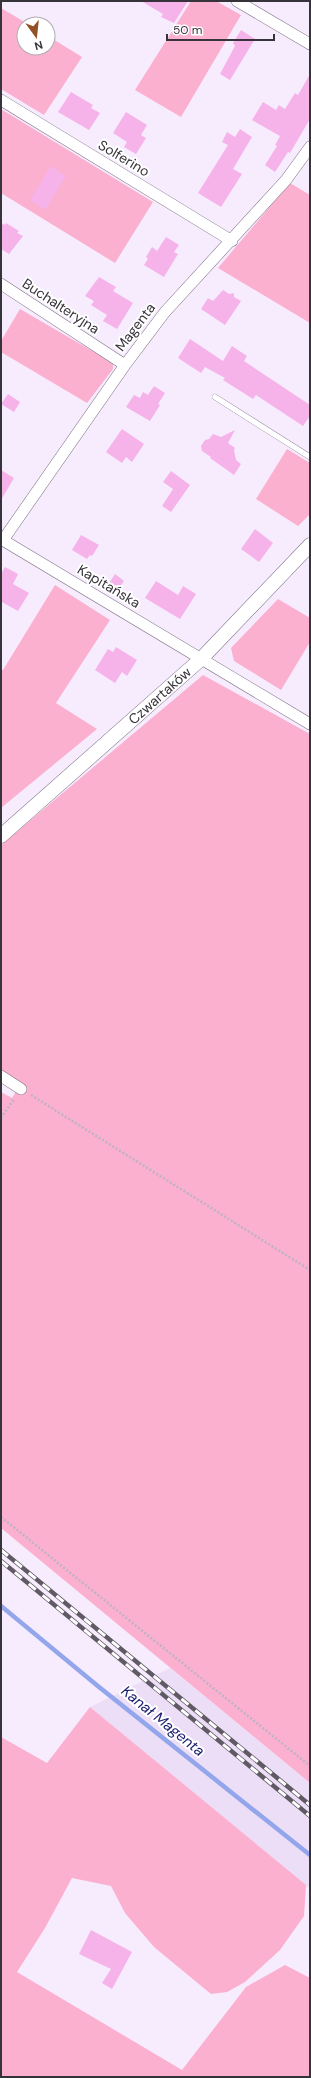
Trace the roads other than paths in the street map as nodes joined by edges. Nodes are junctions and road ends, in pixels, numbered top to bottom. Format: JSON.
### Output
{"nodes":[{"id":1,"x":238,"y":1,"type":"edge"},
{"id":2,"x":310,"y":44,"type":"edge"},
{"id":3,"x":1,"y":100,"type":"edge"},
{"id":4,"x":310,"y":147,"type":"edge"},
{"id":5,"x":232,"y":241,"type":"junction"},
{"id":6,"x":1,"y":284,"type":"edge"},
{"id":7,"x":125,"y":365,"type":"junction"},
{"id":8,"x":215,"y":397,"type":"dead end"},
{"id":9,"x":310,"y":457,"type":"edge"},
{"id":10,"x":2,"y":539,"type":"edge"},
{"id":11,"x":310,"y":546,"type":"edge"},
{"id":12,"x":201,"y":659,"type":"junction"},
{"id":13,"x":310,"y":724,"type":"edge"},
{"id":14,"x":1,"y":836,"type":"edge"},
{"id":15,"x":1,"y":1076,"type":"edge"},
{"id":16,"x":22,"y":1089,"type":"road end"}],
"edges":[{"from":1,"to":2,"type":"street"},
{"from":3,"to":5,"type":"street","name":"Solferino"},
{"from":4,"to":5,"type":"street","name":"Magenta"},
{"from":5,"to":7,"type":"street","name":"Magenta"},
{"from":6,"to":7,"type":"street","name":"Buchalteryjna"},
{"from":7,"to":10,"type":"street","name":"Magenta"},
{"from":8,"to":9,"type":"lane"},
{"from":10,"to":12,"type":"street","name":"Kapitańska"},
{"from":11,"to":12,"type":"street","name":"Czwartaków"},
{"from":12,"to":13,"type":"street","name":"Kapitańska"},
{"from":12,"to":14,"type":"street","name":"Czwartaków"},
{"from":15,"to":16,"type":"street"}]}
